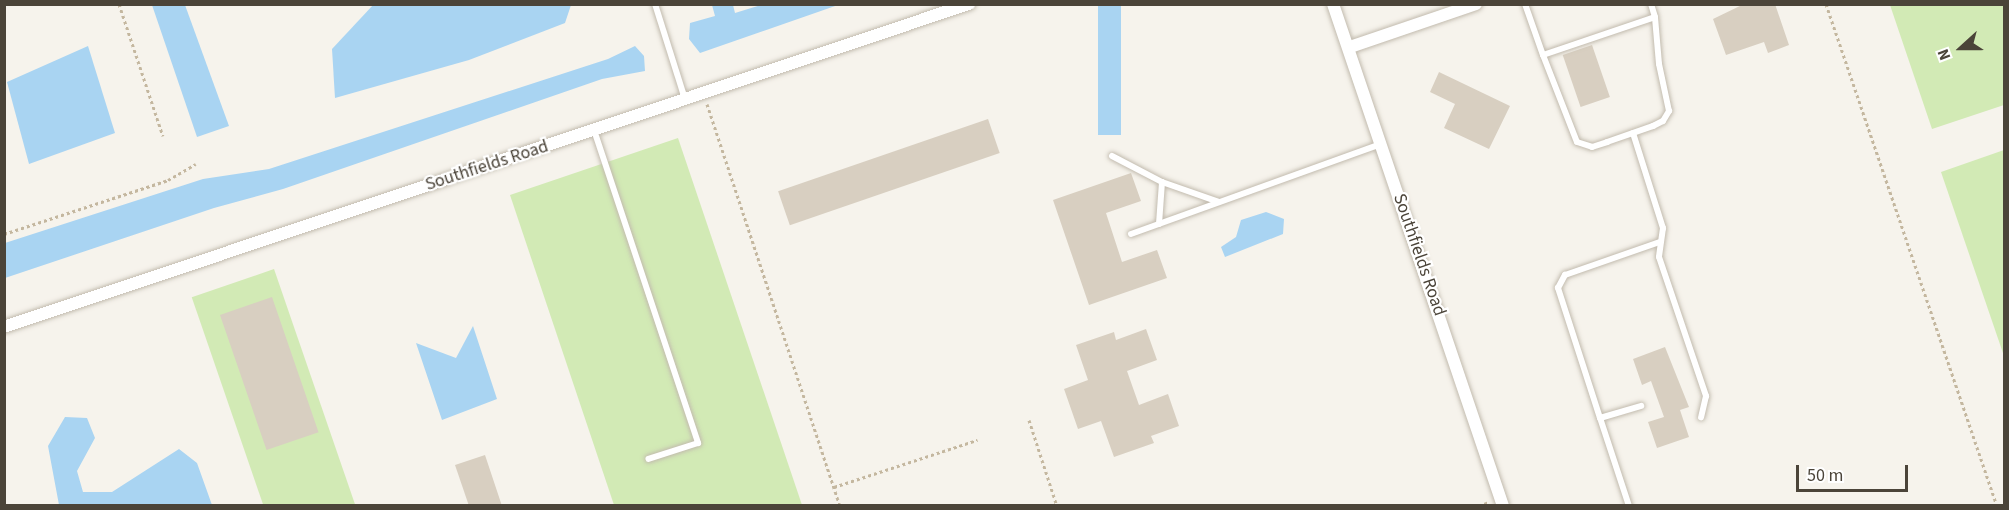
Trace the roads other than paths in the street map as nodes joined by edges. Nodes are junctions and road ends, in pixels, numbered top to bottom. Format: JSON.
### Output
{"nodes":[{"id":1,"x":655,"y":4,"type":"edge"},
{"id":2,"x":969,"y":4,"type":"edge"},
{"id":3,"x":1333,"y":4,"type":"edge"},
{"id":4,"x":1525,"y":4,"type":"edge"},
{"id":5,"x":1651,"y":4,"type":"edge"},
{"id":6,"x":1471,"y":5,"type":"edge"},
{"id":7,"x":1655,"y":17,"type":"junction"},
{"id":8,"x":1350,"y":47,"type":"junction"},
{"id":9,"x":1543,"y":55,"type":"junction"},
{"id":10,"x":685,"y":100,"type":"junction"},
{"id":11,"x":594,"y":130,"type":"junction"},
{"id":12,"x":1633,"y":133,"type":"junction"},
{"id":13,"x":1382,"y":144,"type":"junction"},
{"id":14,"x":1112,"y":156,"type":"dead end"},
{"id":15,"x":1162,"y":182,"type":"junction"},
{"id":16,"x":1220,"y":202,"type":"junction"},
{"id":17,"x":1159,"y":224,"type":"junction"},
{"id":18,"x":1131,"y":234,"type":"dead end"},
{"id":19,"x":1660,"y":242,"type":"junction"},
{"id":20,"x":4,"y":327,"type":"edge"},
{"id":21,"x":1641,"y":406,"type":"dead end"},
{"id":22,"x":1701,"y":417,"type":"dead end"},
{"id":23,"x":1600,"y":418,"type":"junction"},
{"id":24,"x":648,"y":459,"type":"dead end"},
{"id":25,"x":1503,"y":506,"type":"edge"},
{"id":26,"x":1629,"y":506,"type":"edge"}],
"edges":[{"from":1,"to":10,"type":"lane"},
{"from":2,"to":10,"type":"street","name":"Southfields Road"},
{"from":3,"to":8,"type":"street","name":"Southfields Road"},
{"from":4,"to":9,"type":"lane"},
{"from":5,"to":7,"type":"lane"},
{"from":6,"to":8,"type":"street"},
{"from":7,"to":9,"type":"lane"},
{"from":7,"to":12,"type":"lane"},
{"from":8,"to":13,"type":"street","name":"Southfields Road"},
{"from":9,"to":12,"type":"lane"},
{"from":10,"to":11,"type":"street","name":"Southfields Road"},
{"from":11,"to":20,"type":"street","name":"Southfields Road"},
{"from":11,"to":24,"type":"lane"},
{"from":12,"to":19,"type":"lane"},
{"from":13,"to":16,"type":"lane"},
{"from":13,"to":25,"type":"street","name":"Southfields Road"},
{"from":14,"to":15,"type":"lane"},
{"from":15,"to":16,"type":"lane"},
{"from":15,"to":17,"type":"lane"},
{"from":16,"to":17,"type":"lane"},
{"from":17,"to":18,"type":"lane"},
{"from":19,"to":22,"type":"lane"},
{"from":19,"to":23,"type":"lane"},
{"from":21,"to":23,"type":"lane"},
{"from":23,"to":26,"type":"lane"}]}
